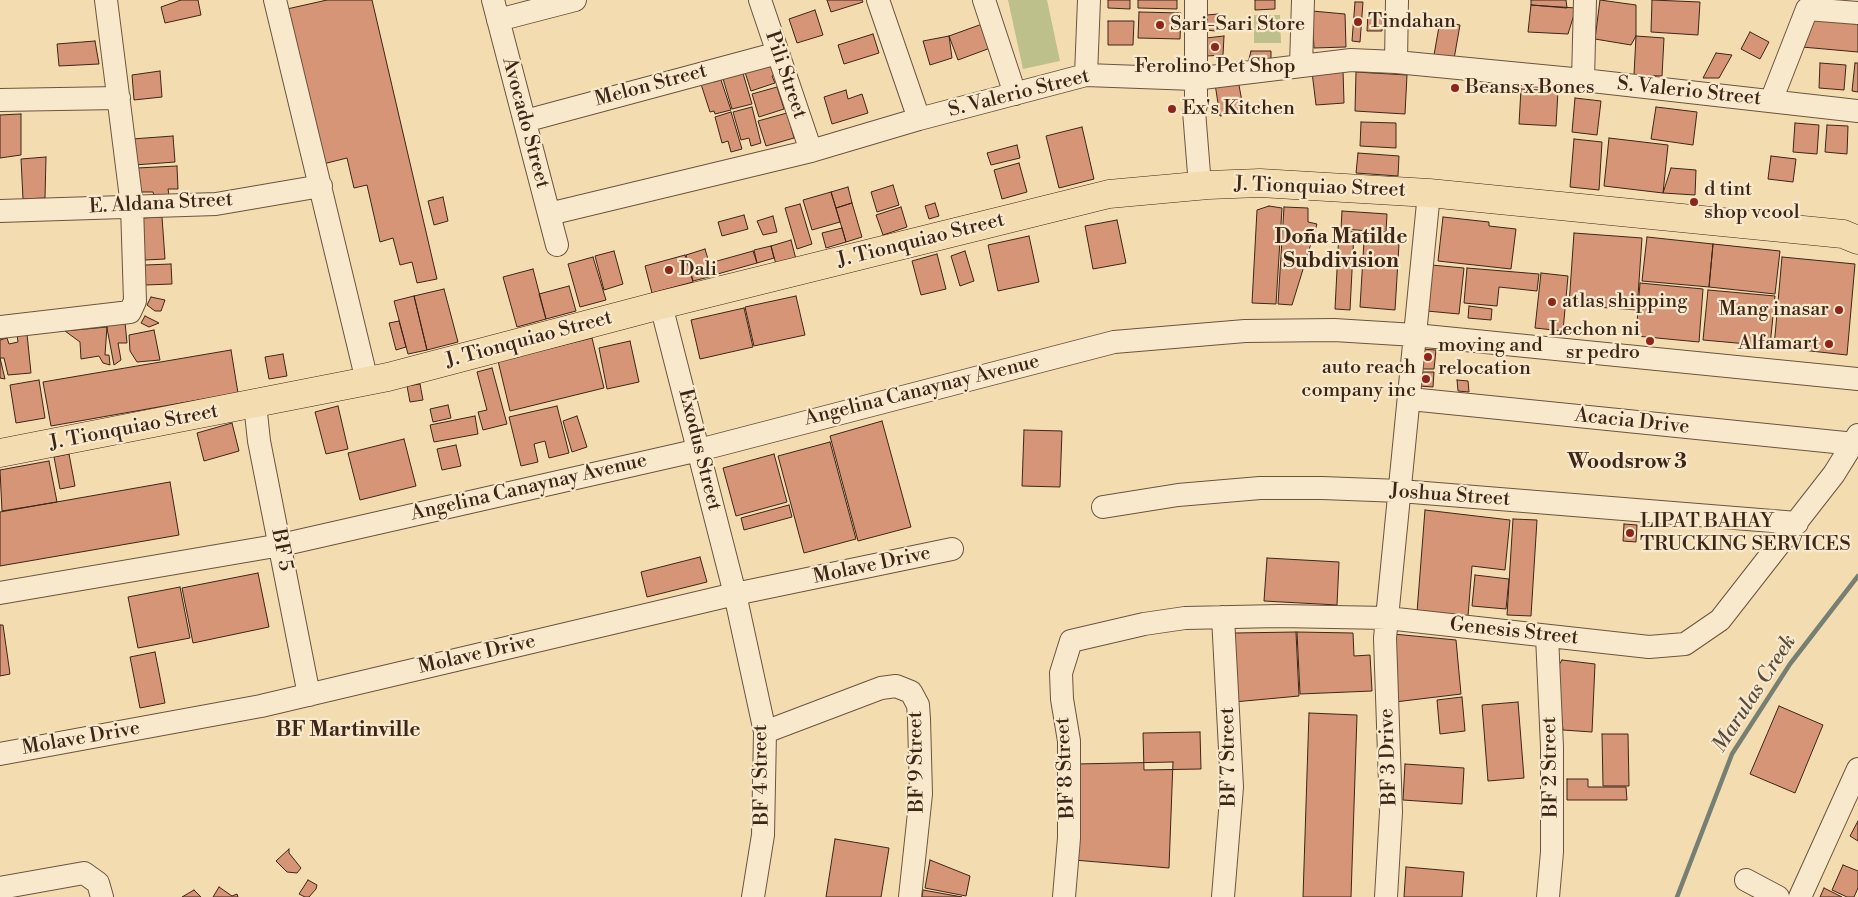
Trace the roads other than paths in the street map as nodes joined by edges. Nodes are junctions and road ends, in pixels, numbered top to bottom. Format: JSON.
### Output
{"nodes":[{"id":1,"x":106,"y":0,"type":"edge"},
{"id":2,"x":275,"y":0,"type":"edge"},
{"id":3,"x":575,"y":0,"type":"edge"},
{"id":4,"x":760,"y":0,"type":"edge"},
{"id":5,"x":878,"y":0,"type":"edge"},
{"id":6,"x":984,"y":0,"type":"edge"},
{"id":7,"x":1088,"y":0,"type":"edge"},
{"id":8,"x":1196,"y":0,"type":"edge"},
{"id":9,"x":1303,"y":0,"type":"edge"},
{"id":10,"x":1397,"y":0,"type":"edge"},
{"id":11,"x":1585,"y":0,"type":"edge"},
{"id":12,"x":1805,"y":4,"type":"edge"},
{"id":13,"x":496,"y":10,"type":"edge"},
{"id":14,"x":1858,"y":13,"type":"edge"},
{"id":15,"x":778,"y":53,"type":"junction"},
{"id":16,"x":1396,"y":62,"type":"junction"},
{"id":17,"x":1301,"y":66,"type":"junction"},
{"id":18,"x":1086,"y":75,"type":"junction"},
{"id":19,"x":1194,"y":79,"type":"junction"},
{"id":20,"x":1583,"y":80,"type":"junction"},
{"id":21,"x":1015,"y":94,"type":"junction"},
{"id":22,"x":120,"y":98,"type":"junction"},
{"id":23,"x":0,"y":100,"type":"edge"},
{"id":24,"x":1771,"y":102,"type":"junction"},
{"id":25,"x":1858,"y":111,"type":"edge"},
{"id":26,"x":918,"y":119,"type":"junction"},
{"id":27,"x":525,"y":121,"type":"junction"},
{"id":28,"x":810,"y":151,"type":"junction"},
{"id":29,"x":1204,"y":185,"type":"junction"},
{"id":30,"x":321,"y":186,"type":"junction"},
{"id":31,"x":1429,"y":193,"type":"junction"},
{"id":32,"x":132,"y":206,"type":"junction"},
{"id":33,"x":0,"y":211,"type":"edge"},
{"id":34,"x":549,"y":214,"type":"junction"},
{"id":35,"x":1858,"y":240,"type":"edge"},
{"id":36,"x":558,"y":246,"type":"dead end"},
{"id":37,"x":661,"y":305,"type":"junction"},
{"id":38,"x":0,"y":327,"type":"edge"},
{"id":39,"x":1415,"y":335,"type":"junction"},
{"id":40,"x":1858,"y":379,"type":"edge"},
{"id":41,"x":367,"y":381,"type":"junction"},
{"id":42,"x":1410,"y":400,"type":"junction"},
{"id":43,"x":255,"y":404,"type":"junction"},
{"id":44,"x":1856,"y":440,"type":"edge"},
{"id":45,"x":699,"y":450,"type":"junction"},
{"id":46,"x":0,"y":453,"type":"edge"},
{"id":47,"x":1400,"y":491,"type":"junction"},
{"id":48,"x":1103,"y":507,"type":"dead end"},
{"id":49,"x":1797,"y":523,"type":"junction"},
{"id":50,"x":281,"y":545,"type":"junction"},
{"id":51,"x":952,"y":549,"type":"dead end"},
{"id":52,"x":0,"y":593,"type":"edge"},
{"id":53,"x":735,"y":594,"type":"junction"},
{"id":54,"x":1223,"y":617,"type":"junction"},
{"id":55,"x":1387,"y":618,"type":"junction"},
{"id":56,"x":1547,"y":636,"type":"junction"},
{"id":57,"x":1071,"y":641,"type":"joint"},
{"id":58,"x":309,"y":694,"type":"junction"},
{"id":59,"x":765,"y":732,"type":"junction"},
{"id":60,"x":0,"y":754,"type":"edge"},
{"id":61,"x":1858,"y":769,"type":"edge"},
{"id":62,"x":1746,"y":880,"type":"dead end"},
{"id":63,"x":0,"y":888,"type":"edge"},
{"id":64,"x":102,"y":897,"type":"edge"},
{"id":65,"x":753,"y":897,"type":"edge"},
{"id":66,"x":910,"y":897,"type":"edge"},
{"id":67,"x":1064,"y":897,"type":"edge"},
{"id":68,"x":1223,"y":897,"type":"edge"},
{"id":69,"x":1386,"y":897,"type":"edge"},
{"id":70,"x":1548,"y":897,"type":"edge"},
{"id":71,"x":1778,"y":897,"type":"edge"},
{"id":72,"x":1800,"y":897,"type":"edge"}],
"edges":[{"from":1,"to":22,"type":"street"},
{"from":2,"to":30,"type":"street"},
{"from":3,"to":13,"type":"street"},
{"from":4,"to":15,"type":"street","name":"Pili Street"},
{"from":5,"to":26,"type":"street"},
{"from":6,"to":21,"type":"street"},
{"from":7,"to":18,"type":"street"},
{"from":8,"to":19,"type":"street"},
{"from":9,"to":17,"type":"street"},
{"from":10,"to":16,"type":"street"},
{"from":11,"to":20,"type":"street"},
{"from":12,"to":14,"type":"street"},
{"from":12,"to":24,"type":"street"},
{"from":13,"to":27,"type":"street","name":"Avocado Street"},
{"from":15,"to":27,"type":"street","name":"Melon Street"},
{"from":15,"to":28,"type":"street","name":"Pili Street"},
{"from":16,"to":17,"type":"street","name":"S. Valerio Street"},
{"from":16,"to":20,"type":"street","name":"S. Valerio Street"},
{"from":17,"to":19,"type":"street","name":"S. Valerio Street"},
{"from":18,"to":19,"type":"street","name":"S. Valerio Street"},
{"from":18,"to":21,"type":"street","name":"S. Valerio Street"},
{"from":19,"to":29,"type":"street"},
{"from":20,"to":24,"type":"street","name":"S. Valerio Street"},
{"from":21,"to":26,"type":"street","name":"S. Valerio Street"},
{"from":22,"to":23,"type":"street"},
{"from":22,"to":32,"type":"street"},
{"from":24,"to":25,"type":"street","name":"S. Valerio Street"},
{"from":26,"to":28,"type":"street","name":"S. Valerio Street"},
{"from":27,"to":34,"type":"street","name":"Avocado Street"},
{"from":28,"to":34,"type":"street","name":"S. Valerio Street"},
{"from":29,"to":31,"type":"main road","name":"J. Tionquiao Street"},
{"from":29,"to":37,"type":"main road","name":"J. Tionquiao Street"},
{"from":30,"to":32,"type":"street","name":"E. Aldana Street"},
{"from":30,"to":41,"type":"street"},
{"from":31,"to":35,"type":"main road","name":"J. Tionquiao Street"},
{"from":31,"to":39,"type":"street","name":"BF 3 Drive"},
{"from":32,"to":33,"type":"street","name":"E. Aldana Street"},
{"from":32,"to":38,"type":"street"},
{"from":34,"to":36,"type":"street","name":"Avocado Street"},
{"from":37,"to":41,"type":"main road","name":"J. Tionquiao Street"},
{"from":37,"to":45,"type":"street","name":"Exodus Street"},
{"from":39,"to":40,"type":"street","name":"Angelina Canaynay Avenue"},
{"from":39,"to":42,"type":"street","name":"BF 3 Drive"},
{"from":39,"to":45,"type":"street","name":"Angelina Canaynay Avenue"},
{"from":41,"to":43,"type":"main road","name":"J. Tionquiao Street"},
{"from":42,"to":44,"type":"street","name":"Acacia Drive"},
{"from":42,"to":47,"type":"street","name":"BF 3 Drive"},
{"from":43,"to":46,"type":"main road","name":"J. Tionquiao Street"},
{"from":43,"to":50,"type":"street","name":"BF 5"},
{"from":44,"to":49,"type":"street","name":"Genesis Street"},
{"from":45,"to":50,"type":"street","name":"Angelina Canaynay Avenue"},
{"from":45,"to":53,"type":"street","name":"Exodus Street"},
{"from":47,"to":48,"type":"street","name":"Joshua Street"},
{"from":47,"to":49,"type":"street","name":"Joshua Street"},
{"from":47,"to":55,"type":"street","name":"BF 3 Drive"},
{"from":49,"to":56,"type":"street","name":"Genesis Street"},
{"from":50,"to":52,"type":"street","name":"Angelina Canaynay Avenue"},
{"from":50,"to":58,"type":"street","name":"BF 5"},
{"from":51,"to":53,"type":"street","name":"Molave Drive"},
{"from":53,"to":58,"type":"street","name":"Molave Drive"},
{"from":53,"to":59,"type":"street","name":"BF 4 Street"},
{"from":54,"to":55,"type":"street","name":"Genesis Street"},
{"from":54,"to":57,"type":"street","name":"Genesis Street"},
{"from":54,"to":68,"type":"street","name":"BF 7 Street"},
{"from":55,"to":56,"type":"street","name":"Genesis Street"},
{"from":55,"to":69,"type":"street","name":"BF 3 Drive"},
{"from":56,"to":70,"type":"street","name":"BF 2 Street"},
{"from":57,"to":67,"type":"street","name":"BF 8 Street"},
{"from":58,"to":60,"type":"street","name":"Molave Drive"},
{"from":59,"to":65,"type":"street","name":"BF 4 Street"},
{"from":59,"to":66,"type":"street","name":"BF 9 Street"},
{"from":61,"to":72,"type":"street"},
{"from":62,"to":71,"type":"street"},
{"from":63,"to":64,"type":"street"}]}
